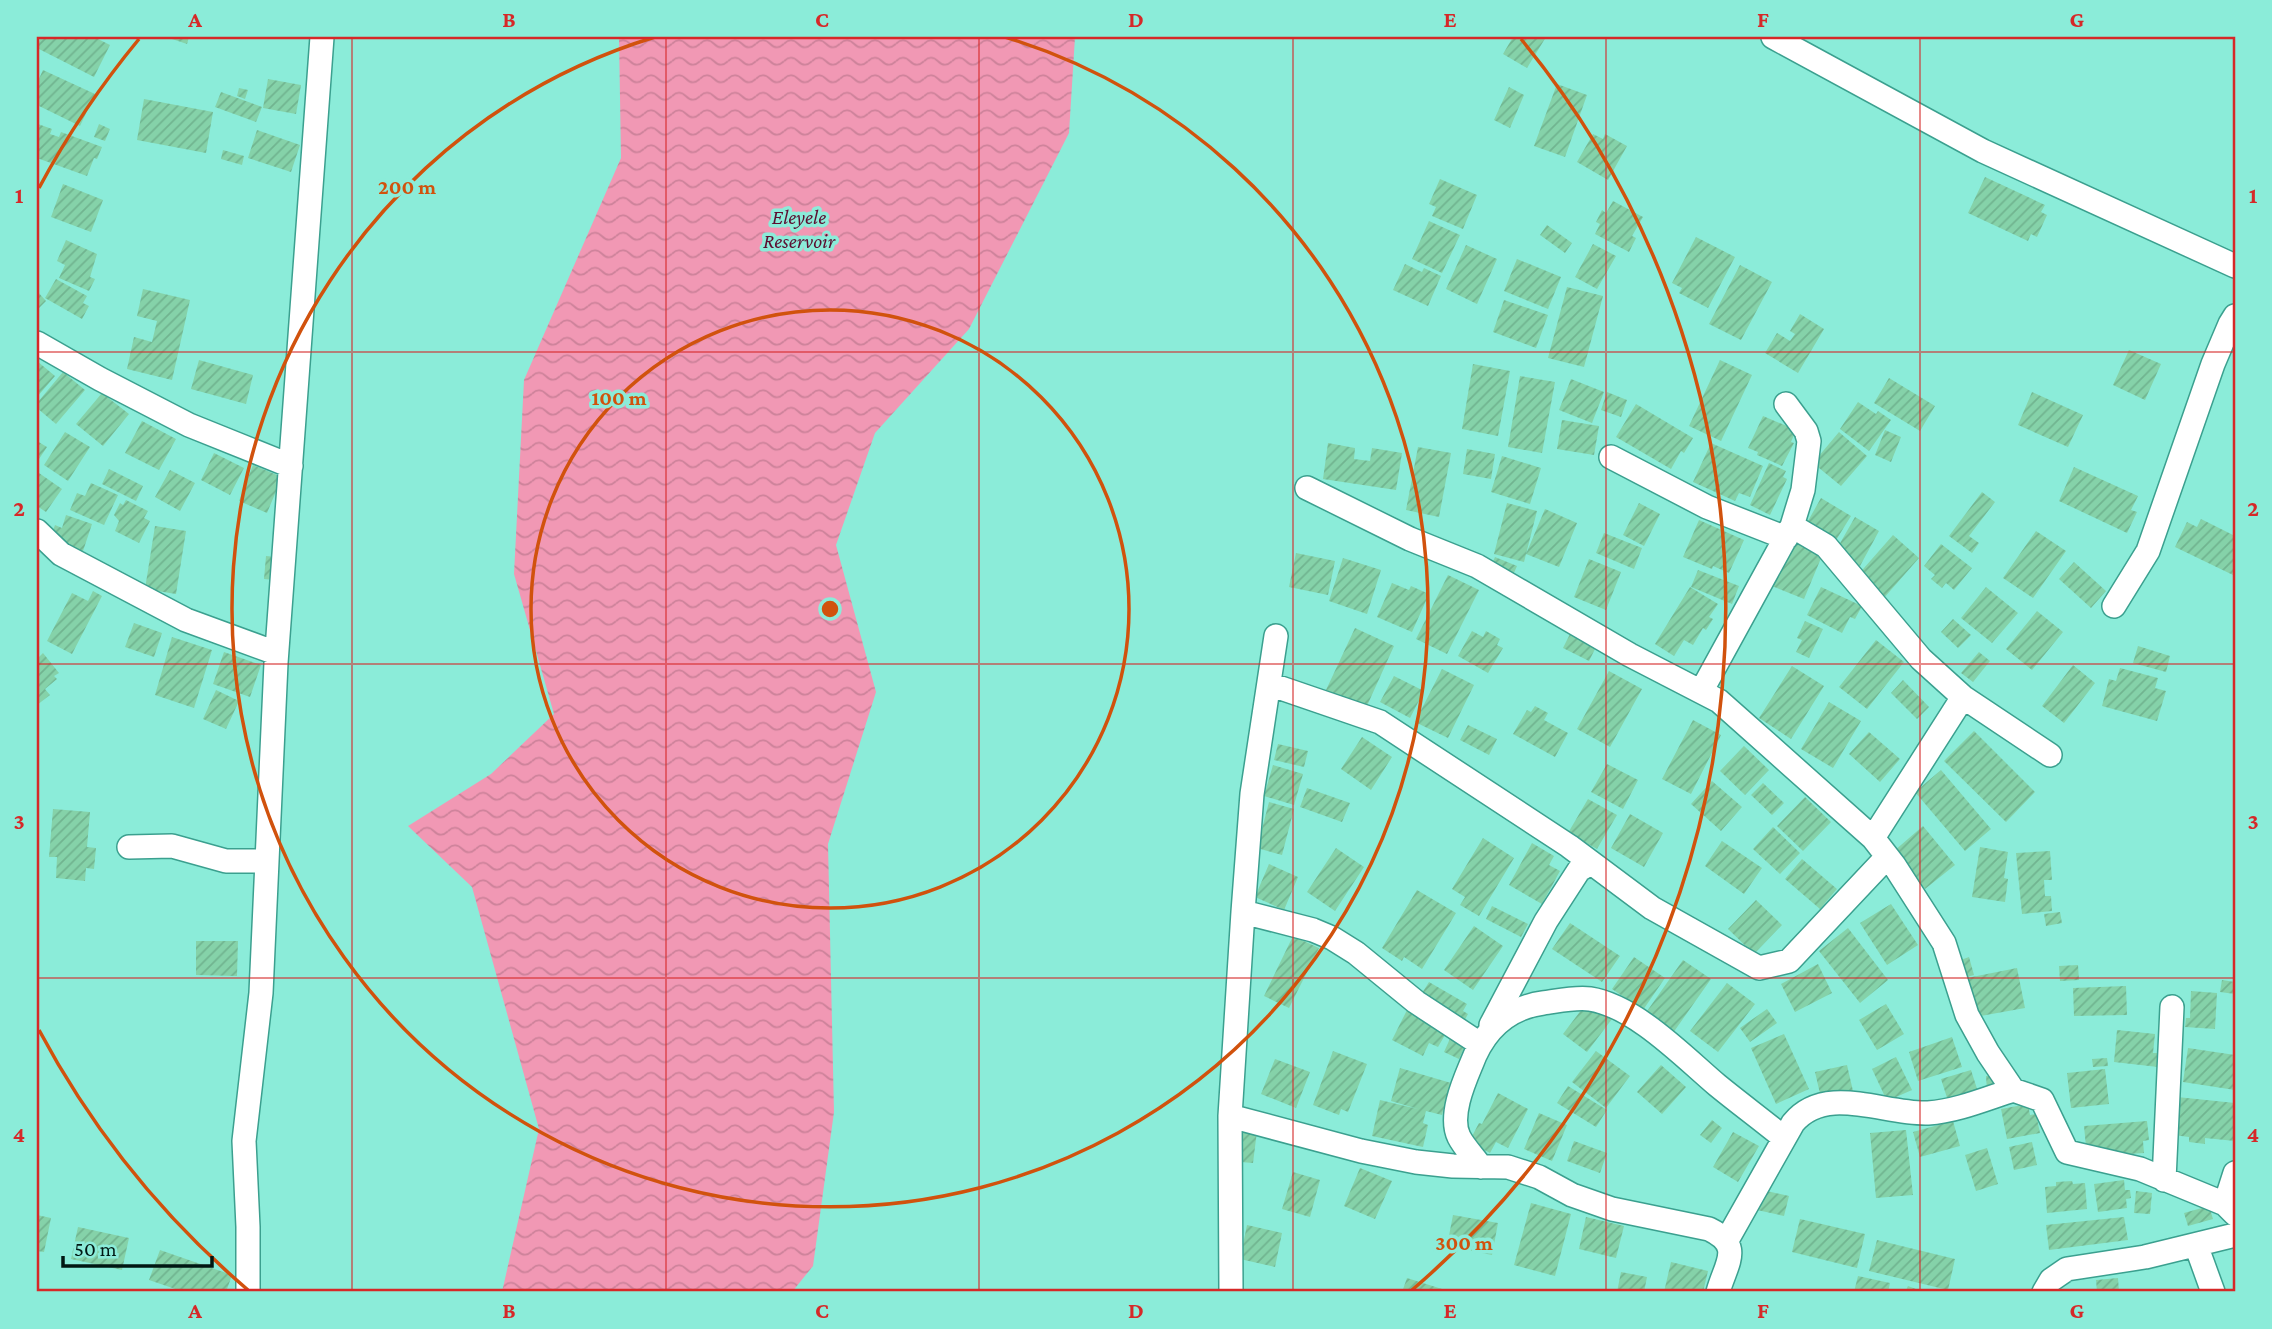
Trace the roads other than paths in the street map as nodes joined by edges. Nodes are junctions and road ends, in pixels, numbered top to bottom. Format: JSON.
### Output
{"nodes":[{"id":1,"x":322,"y":37,"type":"edge"},
{"id":2,"x":1773,"y":37,"type":"edge"},
{"id":3,"x":2235,"y":266,"type":"edge"},
{"id":4,"x":2235,"y":316,"type":"edge"},
{"id":5,"x":37,"y":343,"type":"edge"},
{"id":6,"x":1786,"y":404,"type":"dead end"},
{"id":7,"x":1611,"y":457,"type":"dead end"},
{"id":8,"x":291,"y":466,"type":"junction"},
{"id":9,"x":1307,"y":488,"type":"dead end"},
{"id":10,"x":1789,"y":532,"type":"junction"},
{"id":11,"x":38,"y":535,"type":"edge"},
{"id":12,"x":2114,"y":606,"type":"dead end"},
{"id":13,"x":1276,"y":636,"type":"dead end"},
{"id":14,"x":276,"y":653,"type":"junction"},
{"id":15,"x":1269,"y":684,"type":"junction"},
{"id":16,"x":1702,"y":691,"type":"junction"},
{"id":17,"x":1963,"y":697,"type":"junction"},
{"id":18,"x":2050,"y":755,"type":"dead end"},
{"id":19,"x":1873,"y":838,"type":"junction"},
{"id":20,"x":129,"y":847,"type":"dead end"},
{"id":21,"x":1887,"y":858,"type":"junction"},
{"id":22,"x":267,"y":861,"type":"junction"},
{"id":23,"x":1591,"y":863,"type":"junction"},
{"id":24,"x":1243,"y":912,"type":"junction"},
{"id":25,"x":2172,"y":1007,"type":"dead end"},
{"id":26,"x":1484,"y":1037,"type":"junction"},
{"id":27,"x":2013,"y":1090,"type":"junction"},
{"id":28,"x":1230,"y":1116,"type":"junction"},
{"id":29,"x":1784,"y":1138,"type":"junction"},
{"id":30,"x":1481,"y":1167,"type":"junction"},
{"id":31,"x":2235,"y":1173,"type":"edge"},
{"id":32,"x":2164,"y":1180,"type":"junction"},
{"id":33,"x":2230,"y":1209,"type":"edge"},
{"id":34,"x":2235,"y":1235,"type":"edge"},
{"id":35,"x":1727,"y":1240,"type":"junction"},
{"id":36,"x":2196,"y":1245,"type":"junction"},
{"id":37,"x":248,"y":1292,"type":"edge"},
{"id":38,"x":1231,"y":1292,"type":"edge"},
{"id":39,"x":1718,"y":1292,"type":"edge"},
{"id":40,"x":2044,"y":1292,"type":"edge"},
{"id":41,"x":2213,"y":1292,"type":"edge"}],
"edges":[{"from":1,"to":8,"type":"street"},
{"from":2,"to":3,"type":"street"},
{"from":4,"to":12,"type":"street"},
{"from":5,"to":8,"type":"street"},
{"from":6,"to":10,"type":"street"},
{"from":7,"to":10,"type":"street"},
{"from":8,"to":14,"type":"street"},
{"from":9,"to":16,"type":"street"},
{"from":10,"to":16,"type":"street"},
{"from":10,"to":17,"type":"street"},
{"from":11,"to":14,"type":"street"},
{"from":13,"to":15,"type":"street"},
{"from":14,"to":22,"type":"street"},
{"from":15,"to":23,"type":"street"},
{"from":15,"to":24,"type":"street"},
{"from":16,"to":19,"type":"street"},
{"from":17,"to":18,"type":"street"},
{"from":17,"to":19,"type":"street"},
{"from":19,"to":21,"type":"street"},
{"from":20,"to":22,"type":"street"},
{"from":21,"to":23,"type":"street"},
{"from":21,"to":27,"type":"street"},
{"from":22,"to":37,"type":"street"},
{"from":23,"to":26,"type":"street"},
{"from":24,"to":26,"type":"street"},
{"from":24,"to":28,"type":"street"},
{"from":25,"to":32,"type":"street"},
{"from":26,"to":29,"type":"street"},
{"from":26,"to":30,"type":"street"},
{"from":27,"to":29,"type":"street"},
{"from":27,"to":32,"type":"street"},
{"from":28,"to":30,"type":"street"},
{"from":28,"to":38,"type":"street"},
{"from":29,"to":35,"type":"street"},
{"from":30,"to":35,"type":"street"},
{"from":31,"to":33,"type":"street"},
{"from":32,"to":33,"type":"street"},
{"from":34,"to":36,"type":"street"},
{"from":35,"to":39,"type":"street"},
{"from":36,"to":40,"type":"street"},
{"from":36,"to":41,"type":"street"}]}
